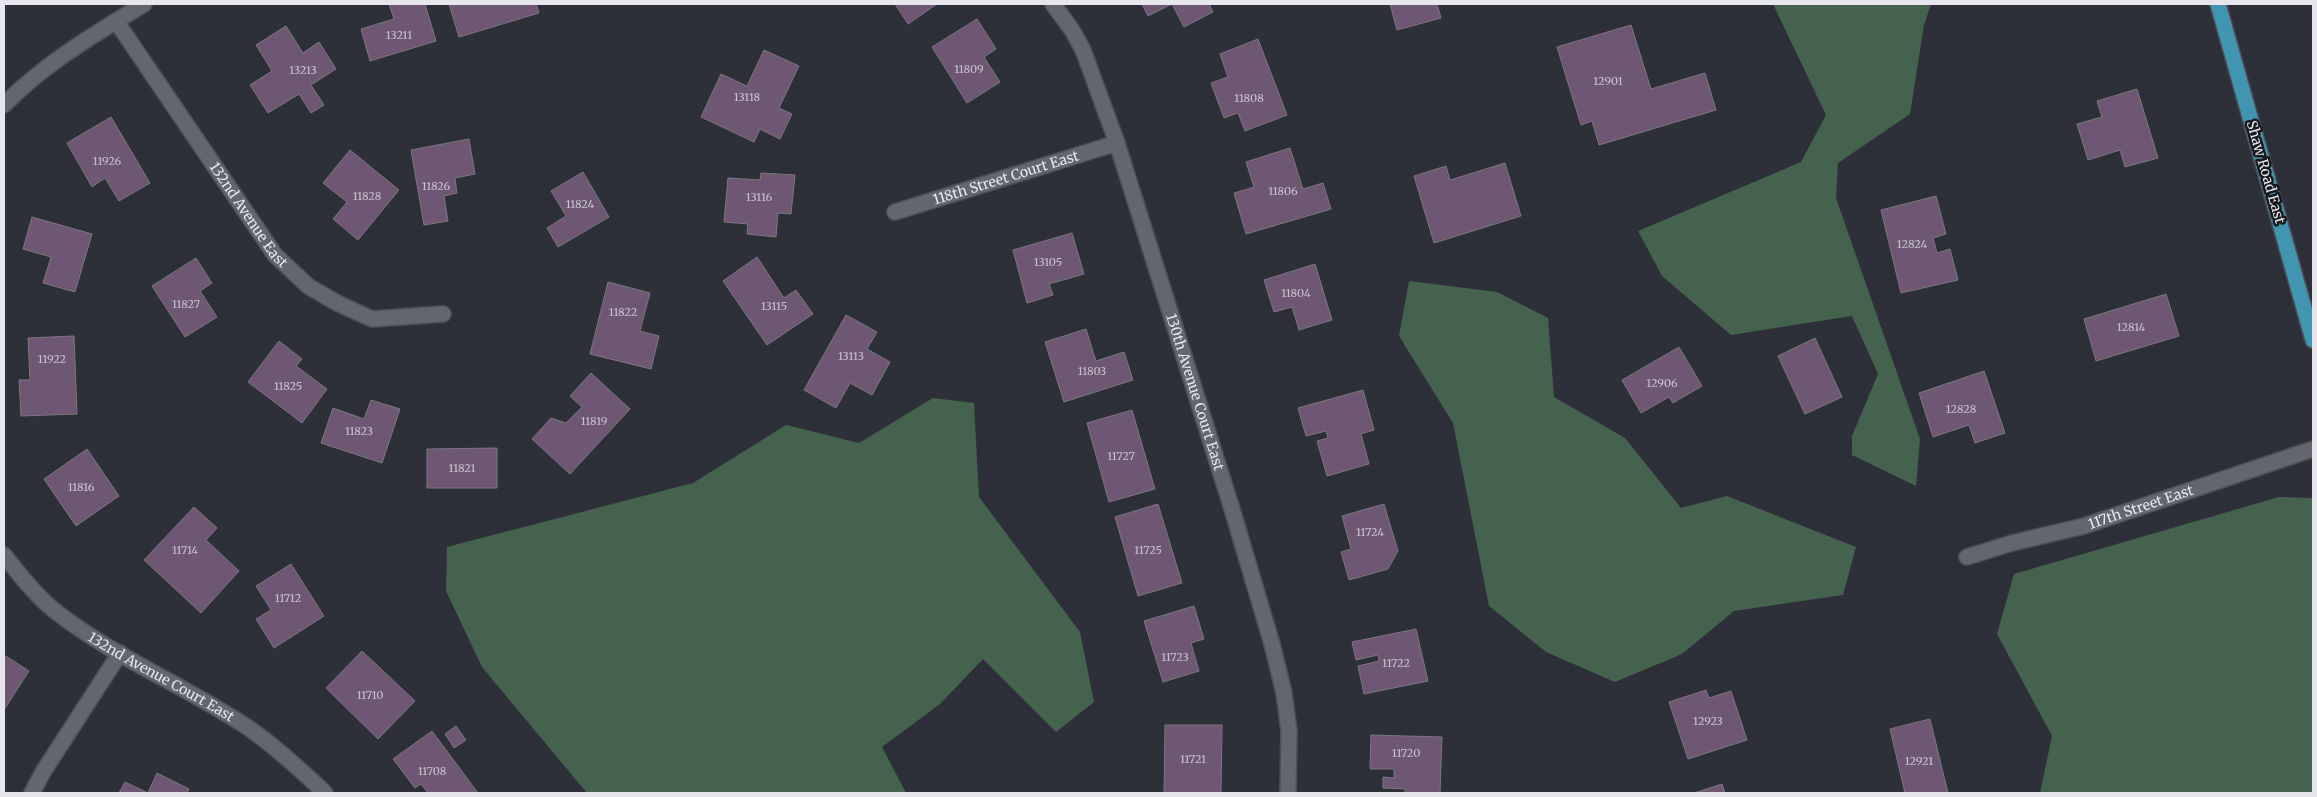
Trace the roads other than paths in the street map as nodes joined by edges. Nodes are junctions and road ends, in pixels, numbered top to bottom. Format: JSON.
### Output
{"nodes":[{"id":1,"x":144,"y":4,"type":"edge"},
{"id":2,"x":1053,"y":4,"type":"edge"},
{"id":3,"x":2218,"y":4,"type":"edge"},
{"id":4,"x":116,"y":21,"type":"junction"},
{"id":5,"x":4,"y":105,"type":"edge"},
{"id":6,"x":1117,"y":143,"type":"junction"},
{"id":7,"x":895,"y":212,"type":"dead end"},
{"id":8,"x":443,"y":314,"type":"dead end"},
{"id":9,"x":2313,"y":340,"type":"edge"},
{"id":10,"x":2313,"y":449,"type":"edge"},
{"id":11,"x":4,"y":556,"type":"edge"},
{"id":12,"x":1967,"y":557,"type":"dead end"},
{"id":13,"x":120,"y":653,"type":"junction"},
{"id":14,"x":32,"y":793,"type":"edge"},
{"id":15,"x":325,"y":793,"type":"edge"},
{"id":16,"x":1288,"y":793,"type":"edge"}],
"edges":[{"from":1,"to":4,"type":"street"},
{"from":2,"to":6,"type":"street","name":"130th Avenue Court East"},
{"from":3,"to":9,"type":"main road","name":"Shaw Road East"},
{"from":4,"to":5,"type":"street"},
{"from":4,"to":8,"type":"street","name":"132nd Avenue East"},
{"from":6,"to":7,"type":"street","name":"118th Street Court East"},
{"from":6,"to":16,"type":"street","name":"130th Avenue Court East"},
{"from":10,"to":12,"type":"street","name":"117th Street East"},
{"from":11,"to":13,"type":"street","name":"132nd Avenue Court East"},
{"from":13,"to":14,"type":"street"},
{"from":13,"to":15,"type":"street","name":"132nd Avenue Court East"}]}
